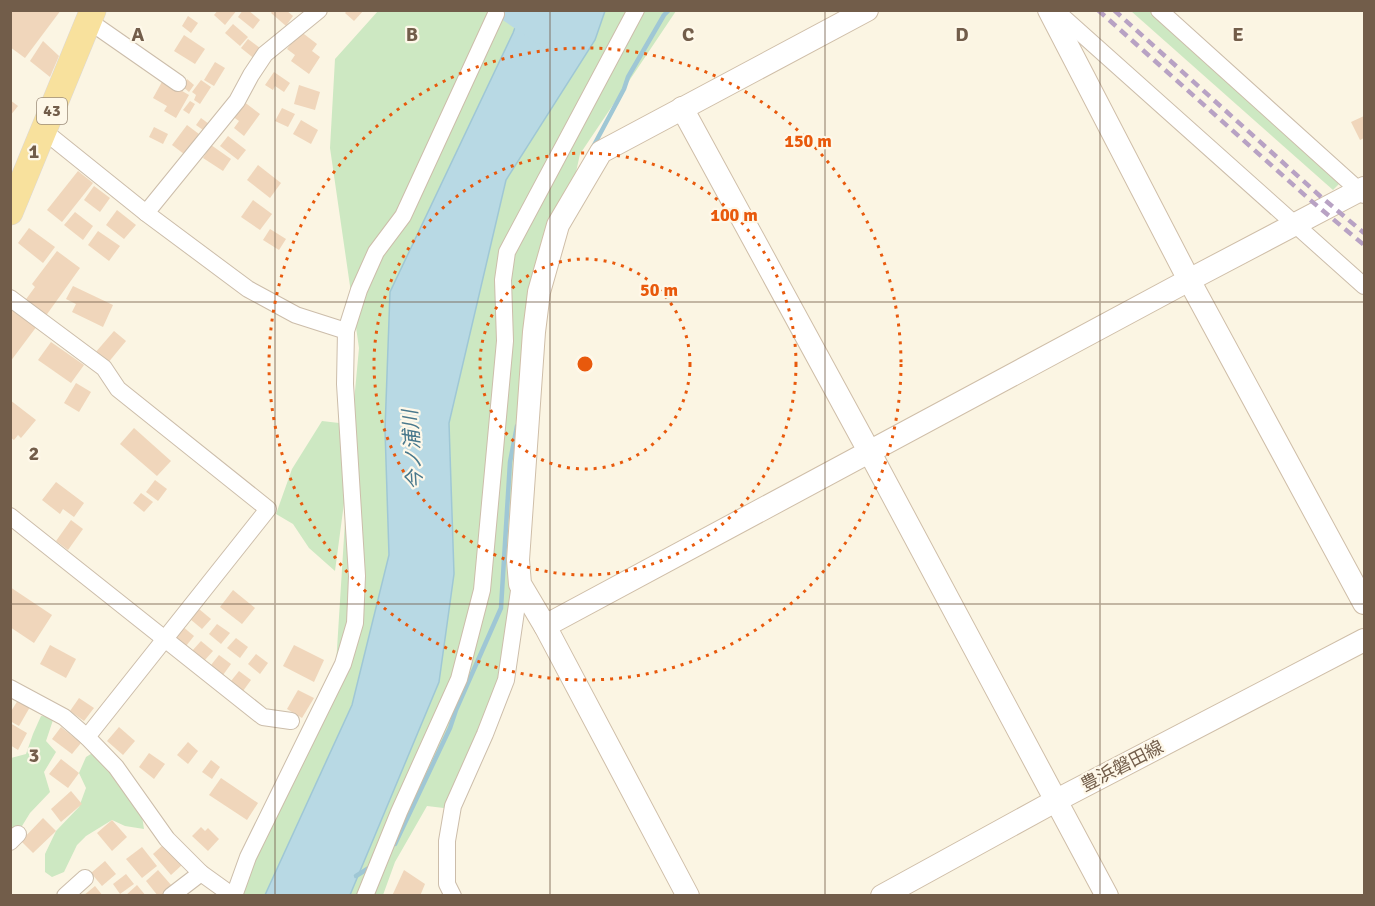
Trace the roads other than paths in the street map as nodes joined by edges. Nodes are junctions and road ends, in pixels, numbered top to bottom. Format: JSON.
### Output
{"nodes":[{"id":1,"x":319,"y":10,"type":"edge"},
{"id":2,"x":636,"y":10,"type":"edge"},
{"id":3,"x":867,"y":10,"type":"edge"},
{"id":4,"x":1049,"y":10,"type":"edge"},
{"id":5,"x":1055,"y":10,"type":"edge"},
{"id":6,"x":1159,"y":10,"type":"edge"},
{"id":7,"x":496,"y":14,"type":"dead end"},
{"id":8,"x":91,"y":16,"type":"edge"},
{"id":9,"x":178,"y":83,"type":"dead end"},
{"id":10,"x":682,"y":108,"type":"junction"},
{"id":11,"x":44,"y":131,"type":"junction"},
{"id":12,"x":1363,"y":191,"type":"edge"},
{"id":13,"x":12,"y":206,"type":"edge"},
{"id":14,"x":146,"y":213,"type":"junction"},
{"id":15,"x":1294,"y":225,"type":"junction"},
{"id":16,"x":1189,"y":280,"type":"junction"},
{"id":17,"x":1365,"y":286,"type":"edge"},
{"id":18,"x":10,"y":298,"type":"edge"},
{"id":19,"x":346,"y":331,"type":"junction"},
{"id":20,"x":870,"y":453,"type":"junction"},
{"id":21,"x":10,"y":516,"type":"edge"},
{"id":22,"x":520,"y":584,"type":"junction"},
{"id":23,"x":1365,"y":603,"type":"edge"},
{"id":24,"x":545,"y":626,"type":"junction"},
{"id":25,"x":165,"y":639,"type":"junction"},
{"id":26,"x":1365,"y":640,"type":"edge"},
{"id":27,"x":10,"y":688,"type":"edge"},
{"id":28,"x":291,"y":721,"type":"dead end"},
{"id":29,"x":87,"y":737,"type":"junction"},
{"id":30,"x":1057,"y":800,"type":"junction"},
{"id":31,"x":201,"y":873,"type":"junction"},
{"id":32,"x":85,"y":878,"type":"dead end"},
{"id":33,"x":65,"y":896,"type":"edge"},
{"id":34,"x":171,"y":896,"type":"edge"},
{"id":35,"x":234,"y":896,"type":"edge"},
{"id":36,"x":365,"y":896,"type":"edge"},
{"id":37,"x":453,"y":896,"type":"edge"},
{"id":38,"x":688,"y":896,"type":"edge"},
{"id":39,"x":882,"y":896,"type":"edge"},
{"id":40,"x":1107,"y":896,"type":"edge"}],
"edges":[{"from":1,"to":14,"type":"street"},
{"from":2,"to":36,"type":"street"},
{"from":3,"to":10,"type":"street"},
{"from":4,"to":16,"type":"street"},
{"from":5,"to":15,"type":"street"},
{"from":6,"to":12,"type":"street"},
{"from":7,"to":19,"type":"street"},
{"from":8,"to":9,"type":"street"},
{"from":8,"to":11,"type":"main road","number":"43"},
{"from":10,"to":20,"type":"street"},
{"from":10,"to":22,"type":"street"},
{"from":11,"to":13,"type":"main road","number":"43"},
{"from":11,"to":14,"type":"street"},
{"from":12,"to":15,"type":"street"},
{"from":14,"to":19,"type":"street"},
{"from":15,"to":16,"type":"street"},
{"from":15,"to":17,"type":"street"},
{"from":16,"to":20,"type":"street"},
{"from":16,"to":23,"type":"street"},
{"from":18,"to":25,"type":"street"},
{"from":19,"to":35,"type":"street"},
{"from":20,"to":24,"type":"street"},
{"from":20,"to":30,"type":"street"},
{"from":21,"to":25,"type":"street"},
{"from":22,"to":24,"type":"street"},
{"from":22,"to":37,"type":"street"},
{"from":24,"to":38,"type":"street"},
{"from":25,"to":28,"type":"street"},
{"from":25,"to":29,"type":"street"},
{"from":26,"to":30,"type":"street","name":"豊浜磐田線"},
{"from":27,"to":29,"type":"street"},
{"from":29,"to":31,"type":"street"},
{"from":30,"to":39,"type":"street","name":"豊浜磐田線"},
{"from":30,"to":40,"type":"street"},
{"from":31,"to":34,"type":"street"},
{"from":31,"to":35,"type":"street"},
{"from":32,"to":33,"type":"street"}]}
